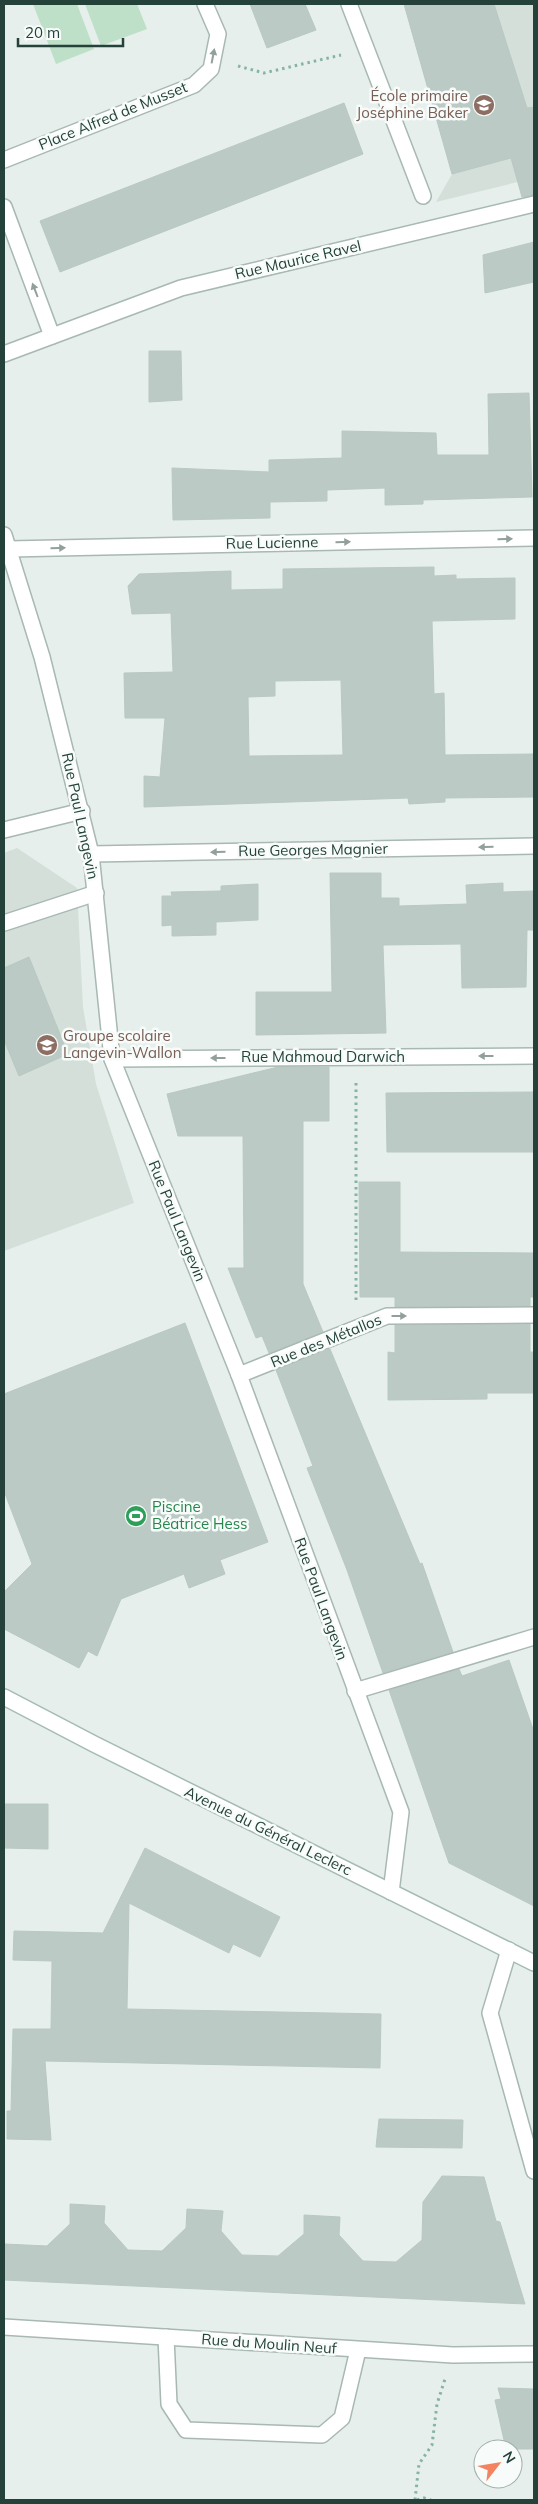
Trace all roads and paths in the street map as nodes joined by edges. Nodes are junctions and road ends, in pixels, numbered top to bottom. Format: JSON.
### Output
{"nodes":[{"id":1,"x":205,"y":4,"type":"edge"},
{"id":2,"x":349,"y":4,"type":"edge"},
{"id":3,"x":365,"y":46,"type":"junction"},
{"id":4,"x":213,"y":58,"type":"junction"},
{"id":5,"x":4,"y":160,"type":"edge"},
{"id":6,"x":423,"y":196,"type":"dead end"},
{"id":7,"x":534,"y":204,"type":"edge"},
{"id":8,"x":4,"y":207,"type":"edge"},
{"id":9,"x":52,"y":336,"type":"junction"},
{"id":10,"x":4,"y":354,"type":"edge"},
{"id":11,"x":534,"y":538,"type":"edge"},
{"id":12,"x":7,"y":542,"type":"edge"},
{"id":13,"x":82,"y":811,"type":"junction"},
{"id":14,"x":4,"y":830,"type":"edge"},
{"id":15,"x":534,"y":846,"type":"edge"},
{"id":16,"x":91,"y":854,"type":"junction"},
{"id":17,"x":96,"y":893,"type":"junction"},
{"id":18,"x":4,"y":924,"type":"edge"},
{"id":19,"x":534,"y":1056,"type":"edge"},
{"id":20,"x":356,"y":1057,"type":"junction"},
{"id":21,"x":112,"y":1059,"type":"junction"},
{"id":22,"x":534,"y":1315,"type":"edge"},
{"id":23,"x":356,"y":1329,"type":"junction"},
{"id":24,"x":238,"y":1375,"type":"junction"},
{"id":25,"x":534,"y":1637,"type":"edge"},
{"id":26,"x":355,"y":1691,"type":"junction"},
{"id":27,"x":4,"y":1697,"type":"edge"},
{"id":28,"x":391,"y":1892,"type":"junction"},
{"id":29,"x":509,"y":1950,"type":"junction"},
{"id":30,"x":534,"y":1963,"type":"edge"},
{"id":31,"x":534,"y":2171,"type":"edge"},
{"id":32,"x":4,"y":2327,"type":"edge"},
{"id":33,"x":166,"y":2337,"type":"junction"},
{"id":34,"x":358,"y":2350,"type":"junction"},
{"id":35,"x":534,"y":2354,"type":"edge"},
{"id":36,"x":453,"y":2355,"type":"junction"},
{"id":37,"x":416,"y":2500,"type":"edge"},
{"id":38,"x":431,"y":2500,"type":"edge"}],
"edges":[{"from":4,"to":1,"type":"street","name":"Place Alfred de Musset","one_way":true},
{"from":2,"to":3,"type":"street"},
{"from":3,"to":4,"type":"path"},
{"from":3,"to":6,"type":"street"},
{"from":4,"to":5,"type":"street","name":"Place Alfred de Musset"},
{"from":7,"to":9,"type":"street","name":"Rue Maurice Ravel"},
{"from":9,"to":8,"type":"street","one_way":true},
{"from":9,"to":10,"type":"street","name":"Rue Maurice Ravel"},
{"from":12,"to":11,"type":"street","name":"Rue Lucienne","one_way":true},
{"from":12,"to":13,"type":"street","name":"Rue Paul Langevin"},
{"from":13,"to":14,"type":"street"},
{"from":13,"to":16,"type":"street","name":"Rue Paul Langevin"},
{"from":15,"to":16,"type":"street","name":"Rue Georges Magnier","one_way":true},
{"from":16,"to":17,"type":"street","name":"Rue Paul Langevin"},
{"from":17,"to":18,"type":"street"},
{"from":17,"to":21,"type":"street","name":"Rue Paul Langevin"},
{"from":19,"to":20,"type":"street","name":"Rue Mahmoud Darwich","one_way":true},
{"from":20,"to":21,"type":"street","name":"Rue Mahmoud Darwich","one_way":true},
{"from":20,"to":23,"type":"path"},
{"from":21,"to":24,"type":"street","name":"Rue Paul Langevin"},
{"from":23,"to":22,"type":"street","name":"Rue des Métallos","one_way":true},
{"from":23,"to":24,"type":"street","name":"Rue des Métallos"},
{"from":24,"to":26,"type":"street","name":"Rue Paul Langevin"},
{"from":25,"to":26,"type":"street"},
{"from":26,"to":28,"type":"street","name":"Rue Paul Langevin"},
{"from":27,"to":28,"type":"street","name":"Avenue du Général Leclerc"},
{"from":28,"to":29,"type":"street","name":"Avenue du Général Leclerc"},
{"from":29,"to":30,"type":"street","name":"Avenue du Général Leclerc"},
{"from":29,"to":31,"type":"street"},
{"from":32,"to":33,"type":"street","name":"Rue du Moulin Neuf"},
{"from":33,"to":34,"type":"street","name":"Rue du Moulin Neuf"},
{"from":33,"to":34,"type":"street"},
{"from":34,"to":36,"type":"street","name":"Rue du Moulin Neuf"},
{"from":35,"to":36,"type":"street","name":"Rue du Moulin Neuf"},
{"from":36,"to":37,"type":"path"},
{"from":37,"to":38,"type":"path"}]}
